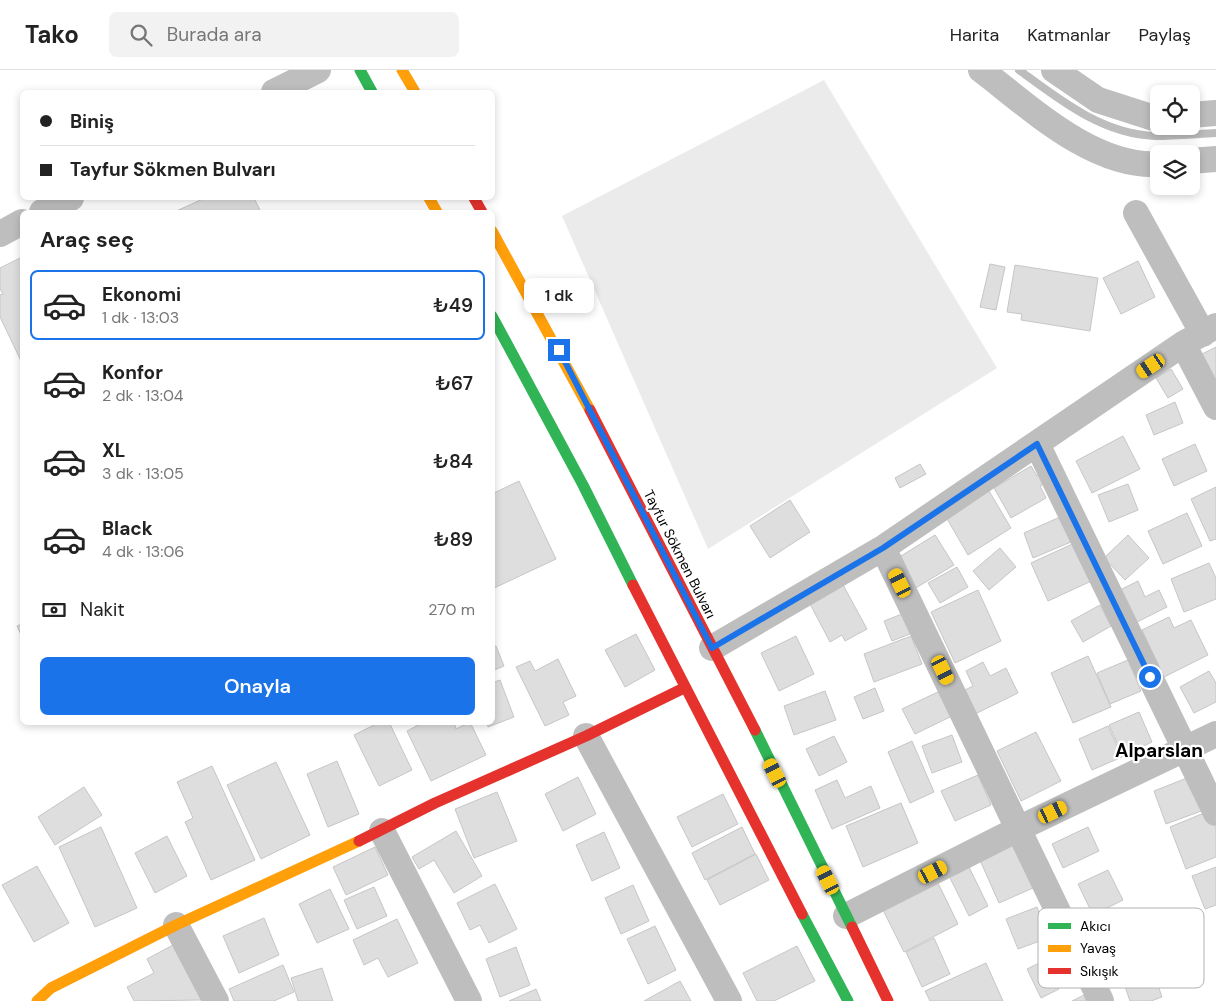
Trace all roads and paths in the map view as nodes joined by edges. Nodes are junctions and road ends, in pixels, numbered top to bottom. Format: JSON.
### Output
{"nodes":[{"id":1,"x":318,"y":70,"type":"edge"},
{"id":2,"x":360,"y":70,"type":"edge"},
{"id":3,"x":402,"y":70,"type":"edge"},
{"id":4,"x":981,"y":70,"type":"edge"},
{"id":5,"x":1054,"y":70,"type":"edge"},
{"id":6,"x":278,"y":90,"type":"edge"},
{"id":7,"x":371,"y":90,"type":"edge"},
{"id":8,"x":414,"y":90,"type":"edge"},
{"id":9,"x":1216,"y":113,"type":"edge"},
{"id":10,"x":1150,"y":114,"type":"edge"},
{"id":11,"x":1200,"y":114,"type":"edge"},
{"id":12,"x":1216,"y":159,"type":"edge"},
{"id":13,"x":1200,"y":160,"type":"edge"},
{"id":14,"x":1150,"y":163,"type":"edge"},
{"id":15,"x":67,"y":200,"type":"edge"},
{"id":16,"x":46,"y":210,"type":"edge"},
{"id":17,"x":1136,"y":213,"type":"dead end"},
{"id":18,"x":20,"y":223,"type":"edge"},
{"id":19,"x":0,"y":234,"type":"edge"},
{"id":20,"x":495,"y":236,"type":"edge"},
{"id":21,"x":495,"y":322,"type":"edge"},
{"id":22,"x":1201,"y":335,"type":"edge"},
{"id":23,"x":1216,"y":408,"type":"edge"},
{"id":24,"x":1037,"y":444,"type":"junction"},
{"id":25,"x":883,"y":548,"type":"junction"},
{"id":26,"x":712,"y":648,"type":"junction"},
{"id":27,"x":684,"y":688,"type":"junction"},
{"id":28,"x":1216,"y":734,"type":"edge"},
{"id":29,"x":586,"y":736,"type":"junction"},
{"id":30,"x":1184,"y":748,"type":"junction"},
{"id":31,"x":1216,"y":813,"type":"edge"},
{"id":32,"x":1020,"y":828,"type":"junction"},
{"id":33,"x":382,"y":831,"type":"junction"},
{"id":34,"x":1057,"y":908,"type":"edge"},
{"id":35,"x":846,"y":916,"type":"junction"},
{"id":36,"x":176,"y":926,"type":"junction"},
{"id":37,"x":1095,"y":988,"type":"edge"},
{"id":38,"x":37,"y":1001,"type":"edge"},
{"id":39,"x":216,"y":1001,"type":"edge"},
{"id":40,"x":469,"y":1001,"type":"edge"},
{"id":41,"x":729,"y":1001,"type":"edge"},
{"id":42,"x":848,"y":1001,"type":"edge"},
{"id":43,"x":888,"y":1001,"type":"edge"},
{"id":44,"x":1101,"y":1001,"type":"edge"}],
"edges":[{"from":1,"to":6,"type":"street"},
{"from":2,"to":7,"type":"main road"},
{"from":3,"to":8,"type":"main road"},
{"from":4,"to":14,"type":"street"},
{"from":5,"to":10,"type":"street"},
{"from":9,"to":11,"type":"street"},
{"from":12,"to":13,"type":"street"},
{"from":15,"to":16,"type":"street"},
{"from":17,"to":22,"type":"street"},
{"from":18,"to":19,"type":"street"},
{"from":20,"to":26,"type":"main road","name":"Tayfur Sökmen Bulvarı"},
{"from":21,"to":27,"type":"main road"},
{"from":22,"to":23,"type":"street"},
{"from":22,"to":24,"type":"street"},
{"from":24,"to":25,"type":"street"},
{"from":24,"to":30,"type":"street"},
{"from":25,"to":26,"type":"street"},
{"from":25,"to":32,"type":"street"},
{"from":26,"to":35,"type":"main road","name":"Tayfur Sökmen Bulvarı"},
{"from":27,"to":29,"type":"main road"},
{"from":27,"to":42,"type":"main road"},
{"from":28,"to":30,"type":"street"},
{"from":29,"to":33,"type":"main road"},
{"from":29,"to":41,"type":"street"},
{"from":30,"to":31,"type":"street"},
{"from":30,"to":32,"type":"street"},
{"from":32,"to":34,"type":"street"},
{"from":32,"to":35,"type":"street"},
{"from":33,"to":36,"type":"main road"},
{"from":33,"to":40,"type":"street"},
{"from":35,"to":43,"type":"main road","name":"Tayfur Sökmen Bulvarı"},
{"from":36,"to":38,"type":"main road"},
{"from":36,"to":39,"type":"street"},
{"from":37,"to":44,"type":"street"}]}
